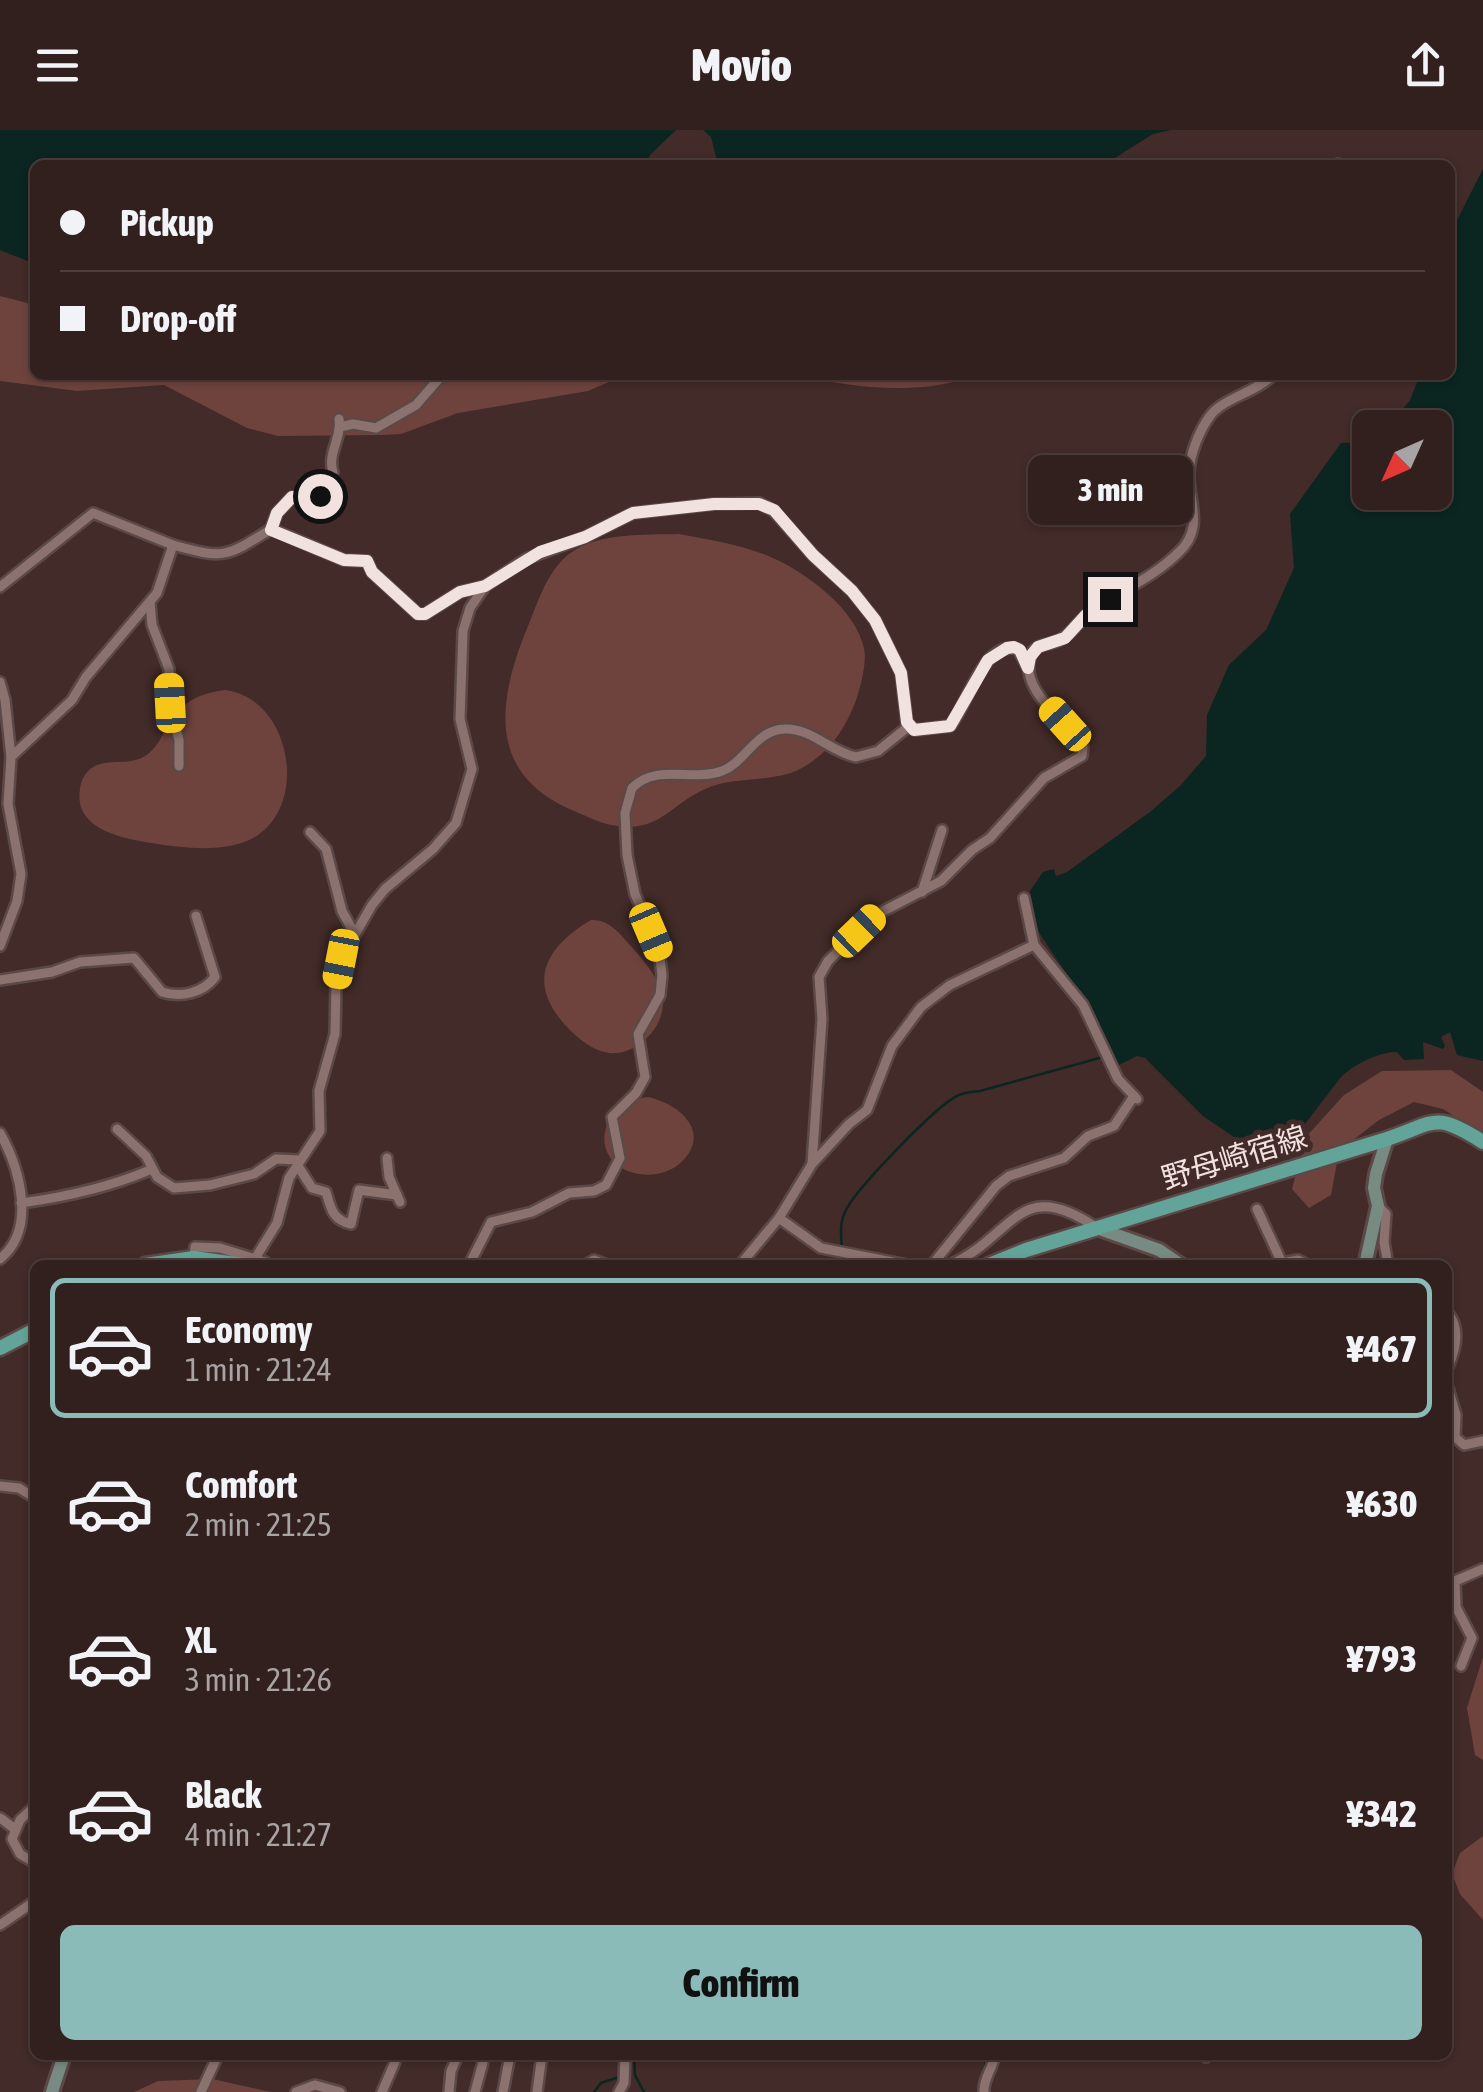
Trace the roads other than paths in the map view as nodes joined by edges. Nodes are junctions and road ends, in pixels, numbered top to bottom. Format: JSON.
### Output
{"nodes":[{"id":1,"x":438,"y":380,"type":"edge"},
{"id":2,"x":1269,"y":380,"type":"edge"},
{"id":3,"x":271,"y":530,"type":"junction"},
{"id":4,"x":173,"y":544,"type":"junction"},
{"id":5,"x":485,"y":586,"type":"junction"},
{"id":6,"x":0,"y":587,"type":"edge"},
{"id":7,"x":150,"y":602,"type":"junction"},
{"id":8,"x":1028,"y":668,"type":"junction"},
{"id":9,"x":0,"y":682,"type":"edge"},
{"id":10,"x":909,"y":726,"type":"junction"},
{"id":11,"x":11,"y":757,"type":"junction"},
{"id":12,"x":179,"y":766,"type":"dead end"},
{"id":13,"x":5,"y":772,"type":"edge"},
{"id":14,"x":942,"y":830,"type":"dead end"},
{"id":15,"x":310,"y":832,"type":"dead end"},
{"id":16,"x":922,"y":892,"type":"junction"},
{"id":17,"x":1024,"y":898,"type":"dead end"},
{"id":18,"x":196,"y":916,"type":"dead end"},
{"id":19,"x":354,"y":933,"type":"junction"},
{"id":20,"x":1034,"y":945,"type":"junction"},
{"id":21,"x":0,"y":946,"type":"edge"},
{"id":22,"x":0,"y":980,"type":"edge"},
{"id":23,"x":117,"y":1128,"type":"dead end"},
{"id":24,"x":0,"y":1133,"type":"edge"},
{"id":25,"x":1387,"y":1139,"type":"junction"},
{"id":26,"x":1483,"y":1142,"type":"edge"},
{"id":27,"x":387,"y":1158,"type":"dead end"},
{"id":28,"x":298,"y":1163,"type":"junction"},
{"id":29,"x":812,"y":1164,"type":"junction"},
{"id":30,"x":152,"y":1169,"type":"junction"},
{"id":31,"x":21,"y":1203,"type":"junction"},
{"id":32,"x":1378,"y":1206,"type":"junction"},
{"id":33,"x":1257,"y":1209,"type":"dead end"},
{"id":34,"x":779,"y":1218,"type":"junction"},
{"id":35,"x":1097,"y":1228,"type":"junction"},
{"id":36,"x":853,"y":1252,"type":"junction"},
{"id":37,"x":0,"y":1258,"type":"edge"},
{"id":38,"x":256,"y":1260,"type":"edge"},
{"id":39,"x":472,"y":1260,"type":"edge"},
{"id":40,"x":744,"y":1260,"type":"edge"},
{"id":41,"x":854,"y":1260,"type":"edge"},
{"id":42,"x":887,"y":1260,"type":"edge"},
{"id":43,"x":936,"y":1260,"type":"edge"},
{"id":44,"x":959,"y":1260,"type":"edge"},
{"id":45,"x":1000,"y":1260,"type":"edge"},
{"id":46,"x":1174,"y":1260,"type":"edge"},
{"id":47,"x":1281,"y":1260,"type":"edge"},
{"id":48,"x":1366,"y":1260,"type":"edge"},
{"id":49,"x":1387,"y":1260,"type":"edge"},
{"id":50,"x":1452,"y":1317,"type":"edge"},
{"id":51,"x":30,"y":1333,"type":"edge"},
{"id":52,"x":0,"y":1348,"type":"edge"},
{"id":53,"x":1452,"y":1356,"type":"edge"},
{"id":54,"x":1452,"y":1402,"type":"edge"},
{"id":55,"x":1483,"y":1441,"type":"edge"},
{"id":56,"x":0,"y":1486,"type":"edge"},
{"id":57,"x":30,"y":1495,"type":"edge"},
{"id":58,"x":1483,"y":1568,"type":"edge"},
{"id":59,"x":1452,"y":1582,"type":"edge"},
{"id":60,"x":1452,"y":1587,"type":"edge"},
{"id":61,"x":1461,"y":1666,"type":"dead end"},
{"id":62,"x":30,"y":1812,"type":"edge"},
{"id":63,"x":0,"y":1818,"type":"edge"},
{"id":64,"x":15,"y":1829,"type":"junction"},
{"id":65,"x":30,"y":1859,"type":"edge"},
{"id":66,"x":30,"y":1904,"type":"edge"},
{"id":67,"x":0,"y":1924,"type":"edge"},
{"id":68,"x":62,"y":2060,"type":"edge"},
{"id":69,"x":216,"y":2060,"type":"edge"},
{"id":70,"x":396,"y":2060,"type":"edge"},
{"id":71,"x":456,"y":2060,"type":"edge"},
{"id":72,"x":484,"y":2060,"type":"edge"},
{"id":73,"x":509,"y":2060,"type":"edge"},
{"id":74,"x":541,"y":2060,"type":"edge"},
{"id":75,"x":624,"y":2060,"type":"edge"},
{"id":76,"x":993,"y":2060,"type":"edge"},
{"id":77,"x":622,"y":2089,"type":"edge"},
{"id":78,"x":52,"y":2092,"type":"edge"},
{"id":79,"x":201,"y":2092,"type":"edge"},
{"id":80,"x":296,"y":2092,"type":"edge"},
{"id":81,"x":340,"y":2092,"type":"edge"},
{"id":82,"x":382,"y":2092,"type":"edge"},
{"id":83,"x":449,"y":2092,"type":"edge"},
{"id":84,"x":475,"y":2092,"type":"edge"},
{"id":85,"x":503,"y":2092,"type":"edge"},
{"id":86,"x":537,"y":2092,"type":"edge"},
{"id":87,"x":984,"y":2092,"type":"edge"}],
"edges":[{"from":1,"to":3,"type":"street"},
{"from":2,"to":8,"type":"street"},
{"from":3,"to":4,"type":"street"},
{"from":3,"to":5,"type":"street"},
{"from":4,"to":6,"type":"street"},
{"from":4,"to":7,"type":"street"},
{"from":5,"to":10,"type":"street"},
{"from":5,"to":19,"type":"street"},
{"from":7,"to":11,"type":"street"},
{"from":7,"to":12,"type":"street"},
{"from":8,"to":10,"type":"street"},
{"from":8,"to":16,"type":"street"},
{"from":9,"to":11,"type":"street"},
{"from":10,"to":39,"type":"street"},
{"from":11,"to":13,"type":"street"},
{"from":13,"to":21,"type":"street"},
{"from":14,"to":16,"type":"street"},
{"from":15,"to":19,"type":"street"},
{"from":16,"to":29,"type":"street"},
{"from":17,"to":20,"type":"street"},
{"from":18,"to":22,"type":"street"},
{"from":19,"to":28,"type":"street"},
{"from":20,"to":29,"type":"street"},
{"from":20,"to":43,"type":"street"},
{"from":23,"to":30,"type":"street"},
{"from":24,"to":31,"type":"street"},
{"from":25,"to":26,"type":"main road","name":"野母崎宿線"},
{"from":25,"to":32,"type":"street"},
{"from":25,"to":35,"type":"main road","name":"野母崎宿線"},
{"from":27,"to":28,"type":"street"},
{"from":28,"to":30,"type":"street"},
{"from":28,"to":38,"type":"street"},
{"from":29,"to":34,"type":"street"},
{"from":30,"to":31,"type":"street"},
{"from":31,"to":37,"type":"street"},
{"from":32,"to":48,"type":"street"},
{"from":32,"to":49,"type":"street"},
{"from":33,"to":47,"type":"street"},
{"from":34,"to":36,"type":"street"},
{"from":34,"to":40,"type":"street"},
{"from":35,"to":44,"type":"street"},
{"from":35,"to":45,"type":"main road","name":"野母崎宿線"},
{"from":35,"to":46,"type":"street"},
{"from":36,"to":41,"type":"street"},
{"from":36,"to":42,"type":"street"},
{"from":50,"to":53,"type":"street"},
{"from":51,"to":52,"type":"main road"},
{"from":54,"to":55,"type":"street"},
{"from":56,"to":57,"type":"street"},
{"from":58,"to":59,"type":"street"},
{"from":60,"to":61,"type":"street"},
{"from":62,"to":64,"type":"street"},
{"from":63,"to":64,"type":"street"},
{"from":64,"to":65,"type":"street"},
{"from":66,"to":67,"type":"street"},
{"from":68,"to":78,"type":"street"},
{"from":69,"to":79,"type":"street"},
{"from":70,"to":82,"type":"street"},
{"from":71,"to":83,"type":"street"},
{"from":72,"to":84,"type":"street"},
{"from":73,"to":85,"type":"street"},
{"from":74,"to":86,"type":"street"},
{"from":75,"to":77,"type":"street"},
{"from":76,"to":87,"type":"street"},
{"from":80,"to":81,"type":"street"}]}
